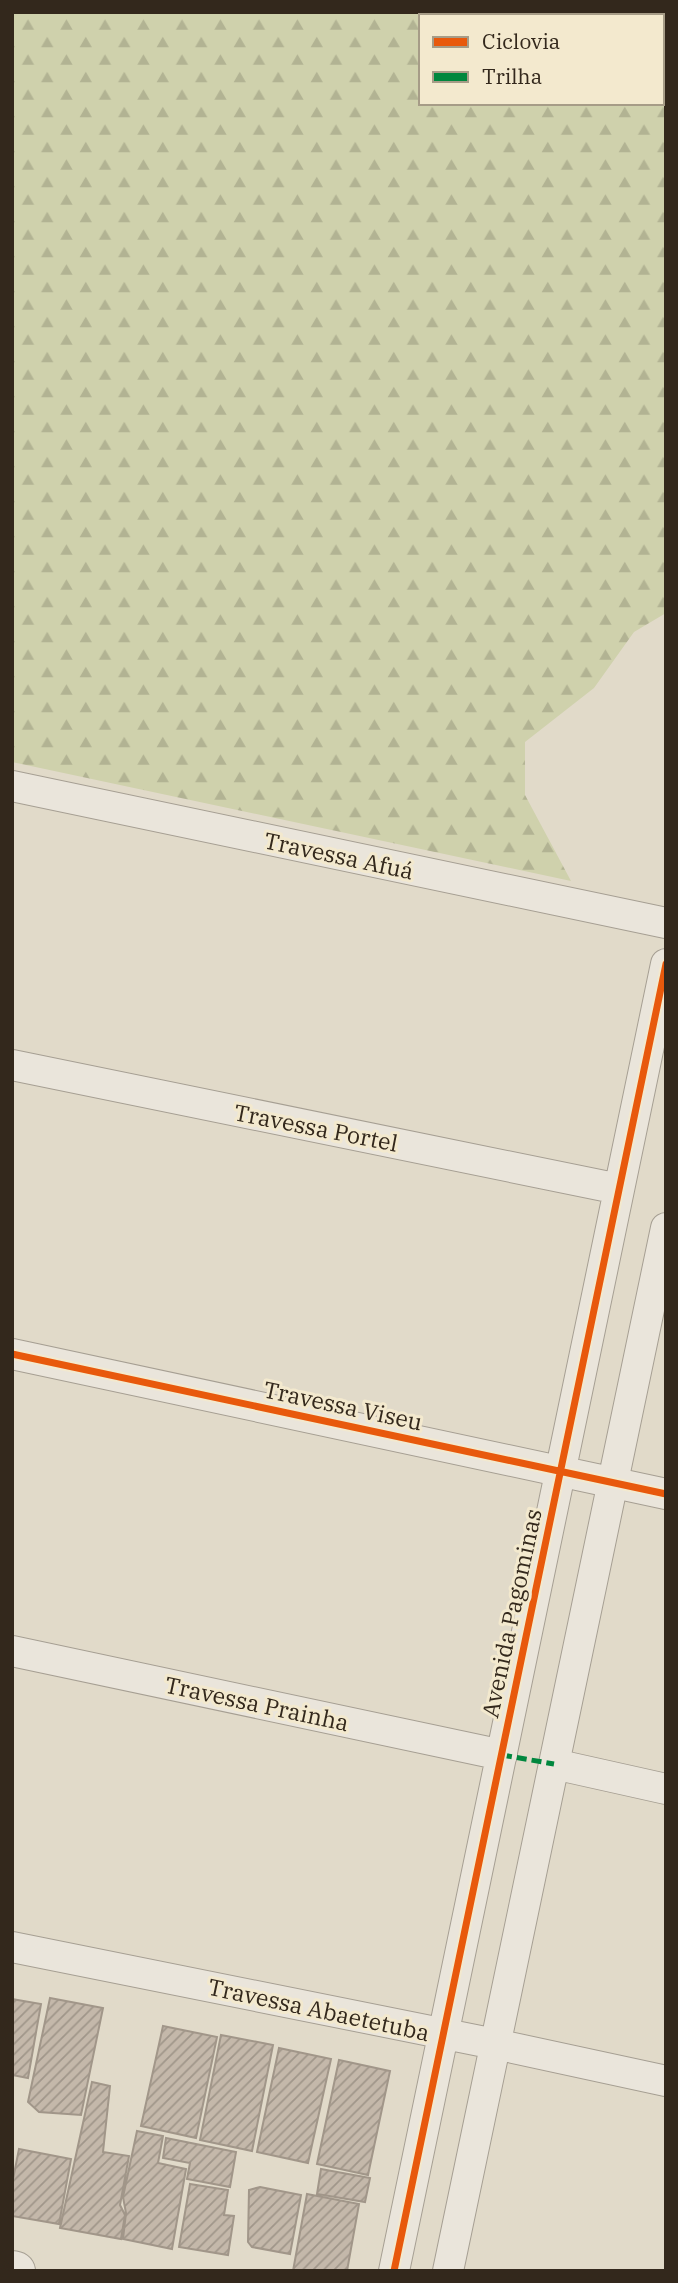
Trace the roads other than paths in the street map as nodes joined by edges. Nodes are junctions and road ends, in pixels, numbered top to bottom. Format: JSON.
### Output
{"nodes":[{"id":1,"x":12,"y":786,"type":"edge"},
{"id":2,"x":666,"y":923,"type":"edge"},
{"id":3,"x":666,"y":964,"type":"edge"},
{"id":4,"x":12,"y":1065,"type":"edge"},
{"id":5,"x":619,"y":1188,"type":"junction"},
{"id":6,"x":666,"y":1228,"type":"edge"},
{"id":7,"x":12,"y":1354,"type":"edge"},
{"id":8,"x":561,"y":1470,"type":"junction"},
{"id":9,"x":612,"y":1482,"type":"junction"},
{"id":10,"x":666,"y":1494,"type":"edge"},
{"id":11,"x":12,"y":1651,"type":"edge"},
{"id":12,"x":502,"y":1755,"type":"junction"},
{"id":13,"x":554,"y":1764,"type":"junction"},
{"id":14,"x":666,"y":1789,"type":"edge"},
{"id":15,"x":12,"y":1947,"type":"edge"},
{"id":16,"x":443,"y":2035,"type":"junction"},
{"id":17,"x":495,"y":2044,"type":"junction"},
{"id":18,"x":666,"y":2081,"type":"edge"},
{"id":19,"x":394,"y":2271,"type":"edge"},
{"id":20,"x":448,"y":2271,"type":"edge"}],
"edges":[{"from":1,"to":2,"type":"street","name":"Travessa Afuá"},
{"from":3,"to":5,"type":"street","name":"Avenida Pagominas"},
{"from":4,"to":5,"type":"street","name":"Travessa Portel"},
{"from":5,"to":8,"type":"street","name":"Avenida Pagominas"},
{"from":6,"to":9,"type":"street"},
{"from":7,"to":8,"type":"street","name":"Travessa Viseu"},
{"from":8,"to":9,"type":"street","name":"Travessa Viseu"},
{"from":8,"to":12,"type":"street","name":"Avenida Pagominas"},
{"from":9,"to":10,"type":"street","name":"Travessa Viseu"},
{"from":9,"to":13,"type":"street"},
{"from":11,"to":12,"type":"street","name":"Travessa Prainha"},
{"from":12,"to":16,"type":"street","name":"Avenida Pagominas"},
{"from":13,"to":14,"type":"street"},
{"from":13,"to":17,"type":"street"},
{"from":15,"to":16,"type":"street","name":"Travessa Abaetetuba"},
{"from":16,"to":17,"type":"street","name":"Travessa Abaetetuba"},
{"from":16,"to":19,"type":"street","name":"Avenida Pagominas"},
{"from":17,"to":18,"type":"street","name":"Travessa Abaetetuba"},
{"from":17,"to":20,"type":"street"}]}
